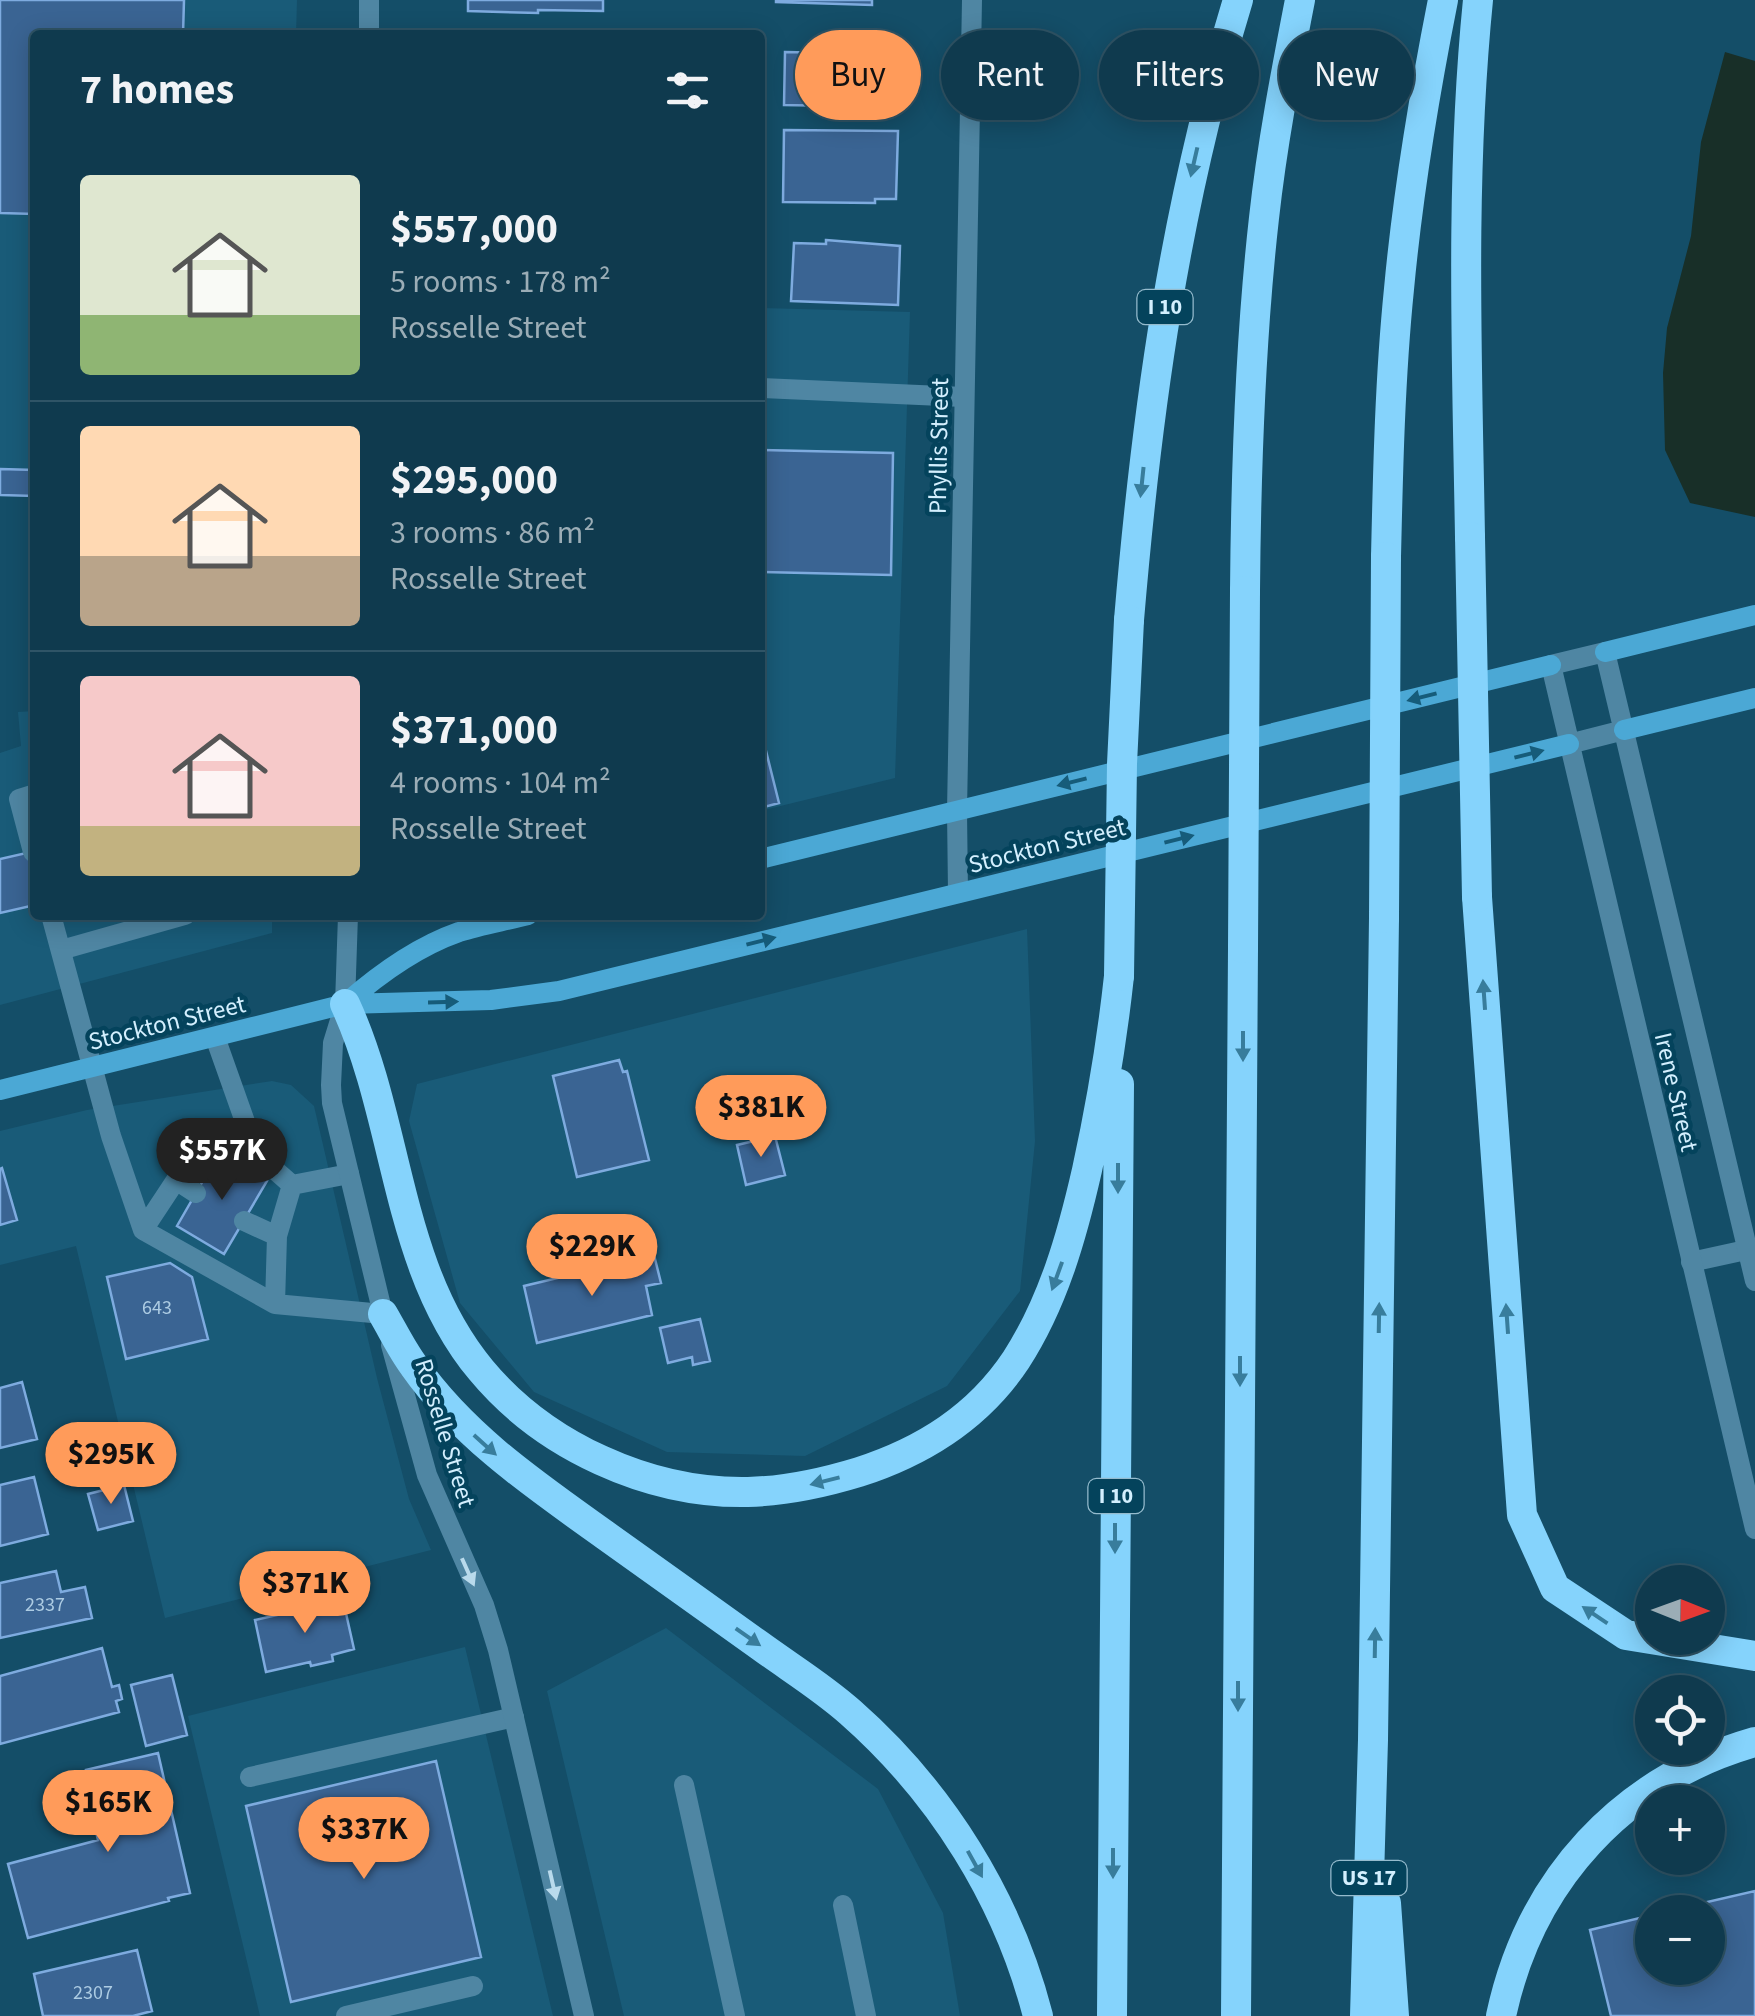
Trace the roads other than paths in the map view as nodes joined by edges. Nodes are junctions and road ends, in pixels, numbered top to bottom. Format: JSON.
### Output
{"nodes":[{"id":1,"x":370,"y":0,"type":"edge"},
{"id":2,"x":972,"y":0,"type":"edge"},
{"id":3,"x":1238,"y":0,"type":"edge"},
{"id":4,"x":1300,"y":0,"type":"edge"},
{"id":5,"x":1442,"y":0,"type":"edge"},
{"id":6,"x":1478,"y":0,"type":"edge"},
{"id":7,"x":368,"y":30,"type":"edge"},
{"id":8,"x":765,"y":388,"type":"edge"},
{"id":9,"x":964,"y":396,"type":"junction"},
{"id":10,"x":1755,"y":615,"type":"edge"},
{"id":11,"x":1605,"y":652,"type":"junction"},
{"id":12,"x":1551,"y":665,"type":"junction"},
{"id":13,"x":1755,"y":698,"type":"edge"},
{"id":14,"x":1624,"y":730,"type":"junction"},
{"id":15,"x":1569,"y":744,"type":"junction"},
{"id":16,"x":30,"y":796,"type":"edge"},
{"id":17,"x":957,"y":810,"type":"junction"},
{"id":18,"x":30,"y":841,"type":"edge"},
{"id":19,"x":765,"y":857,"type":"edge"},
{"id":20,"x":958,"y":893,"type":"junction"},
{"id":21,"x":52,"y":920,"type":"edge"},
{"id":22,"x":167,"y":920,"type":"edge"},
{"id":23,"x":348,"y":920,"type":"edge"},
{"id":24,"x":507,"y":920,"type":"edge"},
{"id":25,"x":60,"y":950,"type":"junction"},
{"id":26,"x":1119,"y":976,"type":"junction"},
{"id":27,"x":345,"y":1004,"type":"junction"},
{"id":28,"x":215,"y":1037,"type":"junction"},
{"id":29,"x":92,"y":1067,"type":"junction"},
{"id":30,"x":0,"y":1090,"type":"edge"},
{"id":31,"x":249,"y":1133,"type":"junction"},
{"id":32,"x":349,"y":1174,"type":"junction"},
{"id":33,"x":176,"y":1180,"type":"junction"},
{"id":34,"x":292,"y":1185,"type":"junction"},
{"id":35,"x":196,"y":1193,"type":"dead end"},
{"id":36,"x":244,"y":1221,"type":"dead end"},
{"id":37,"x":143,"y":1230,"type":"junction"},
{"id":38,"x":277,"y":1236,"type":"junction"},
{"id":39,"x":1751,"y":1249,"type":"edge"},
{"id":40,"x":1690,"y":1262,"type":"junction"},
{"id":41,"x":1755,"y":1282,"type":"edge"},
{"id":42,"x":275,"y":1304,"type":"junction"},
{"id":43,"x":383,"y":1314,"type":"junction"},
{"id":44,"x":1755,"y":1529,"type":"edge"},
{"id":45,"x":1755,"y":1656,"type":"edge"},
{"id":46,"x":514,"y":1718,"type":"junction"},
{"id":47,"x":1373,"y":1740,"type":"junction"},
{"id":48,"x":1755,"y":1742,"type":"edge"},
{"id":49,"x":250,"y":1777,"type":"dead end"},
{"id":50,"x":684,"y":1785,"type":"dead end"},
{"id":51,"x":843,"y":1905,"type":"dead end"},
{"id":52,"x":473,"y":1986,"type":"dead end"},
{"id":53,"x":380,"y":2012,"type":"edge"},
{"id":54,"x":346,"y":2016,"type":"edge"},
{"id":55,"x":584,"y":2016,"type":"edge"},
{"id":56,"x":735,"y":2016,"type":"edge"},
{"id":57,"x":866,"y":2016,"type":"edge"},
{"id":58,"x":1038,"y":2016,"type":"edge"},
{"id":59,"x":1112,"y":2016,"type":"edge"},
{"id":60,"x":1236,"y":2016,"type":"edge"},
{"id":61,"x":1366,"y":2016,"type":"edge"},
{"id":62,"x":1376,"y":2016,"type":"edge"},
{"id":63,"x":1394,"y":2016,"type":"edge"},
{"id":64,"x":1501,"y":2016,"type":"edge"}],
"edges":[{"from":1,"to":7,"type":"street"},
{"from":2,"to":9,"type":"street","name":"Phyllis Street"},
{"from":3,"to":26,"type":"highway","number":"I 10","one_way":true,"bridge":true},
{"from":4,"to":60,"type":"highway","one_way":true,"bridge":true},
{"from":47,"to":5,"type":"highway","one_way":true,"bridge":true},
{"from":45,"to":6,"type":"highway","one_way":true,"bridge":true},
{"from":8,"to":9,"type":"street"},
{"from":9,"to":17,"type":"street","name":"Phyllis Street"},
{"from":10,"to":11,"type":"main road"},
{"from":11,"to":12,"type":"street"},
{"from":11,"to":14,"type":"street","name":"Irene Street"},
{"from":12,"to":15,"type":"street","name":"Irene Street"},
{"from":12,"to":17,"type":"main road","one_way":true},
{"from":13,"to":14,"type":"main road","name":"Stockton Street"},
{"from":14,"to":15,"type":"street","name":"Stockton Street"},
{"from":14,"to":39,"type":"street","name":"Irene Street"},
{"from":20,"to":15,"type":"main road","name":"Stockton Street","one_way":true},
{"from":15,"to":40,"type":"street","name":"Irene Street"},
{"from":16,"to":18,"type":"street"},
{"from":17,"to":19,"type":"main road"},
{"from":17,"to":20,"type":"street","name":"Phyllis Street"},
{"from":27,"to":20,"type":"main road","name":"Stockton Street","one_way":true},
{"from":21,"to":25,"type":"street"},
{"from":22,"to":25,"type":"street"},
{"from":23,"to":27,"type":"street","name":"Rosselle Street"},
{"from":24,"to":27,"type":"main road","name":"Stockton Street"},
{"from":25,"to":29,"type":"street"},
{"from":26,"to":27,"type":"highway","one_way":true},
{"from":26,"to":59,"type":"highway","number":"I 10","one_way":true},
{"from":27,"to":28,"type":"main road","name":"Stockton Street"},
{"from":27,"to":32,"type":"street","name":"Rosselle Street"},
{"from":28,"to":29,"type":"main road","name":"Stockton Street"},
{"from":28,"to":31,"type":"street"},
{"from":29,"to":30,"type":"main road","name":"Stockton Street"},
{"from":29,"to":37,"type":"street"},
{"from":31,"to":33,"type":"street"},
{"from":31,"to":34,"type":"street"},
{"from":32,"to":34,"type":"street"},
{"from":32,"to":43,"type":"street","name":"Rosselle Street"},
{"from":33,"to":35,"type":"street"},
{"from":33,"to":37,"type":"street"},
{"from":34,"to":38,"type":"street"},
{"from":36,"to":38,"type":"street"},
{"from":37,"to":42,"type":"street"},
{"from":38,"to":42,"type":"street"},
{"from":39,"to":40,"type":"street"},
{"from":39,"to":41,"type":"street","name":"Irene Street"},
{"from":40,"to":44,"type":"street","name":"Irene Street"},
{"from":42,"to":43,"type":"street"},
{"from":43,"to":46,"type":"street","name":"Rosselle Street","one_way":true},
{"from":43,"to":58,"type":"highway","one_way":true},
{"from":46,"to":49,"type":"street"},
{"from":46,"to":55,"type":"street","name":"Rosselle Street","one_way":true},
{"from":47,"to":61,"type":"highway","number":"US 17"},
{"from":47,"to":62,"type":"highway"},
{"from":47,"to":63,"type":"highway"},
{"from":48,"to":64,"type":"highway"},
{"from":50,"to":56,"type":"street"},
{"from":51,"to":57,"type":"street"},
{"from":52,"to":53,"type":"street"},
{"from":53,"to":54,"type":"street"}]}
